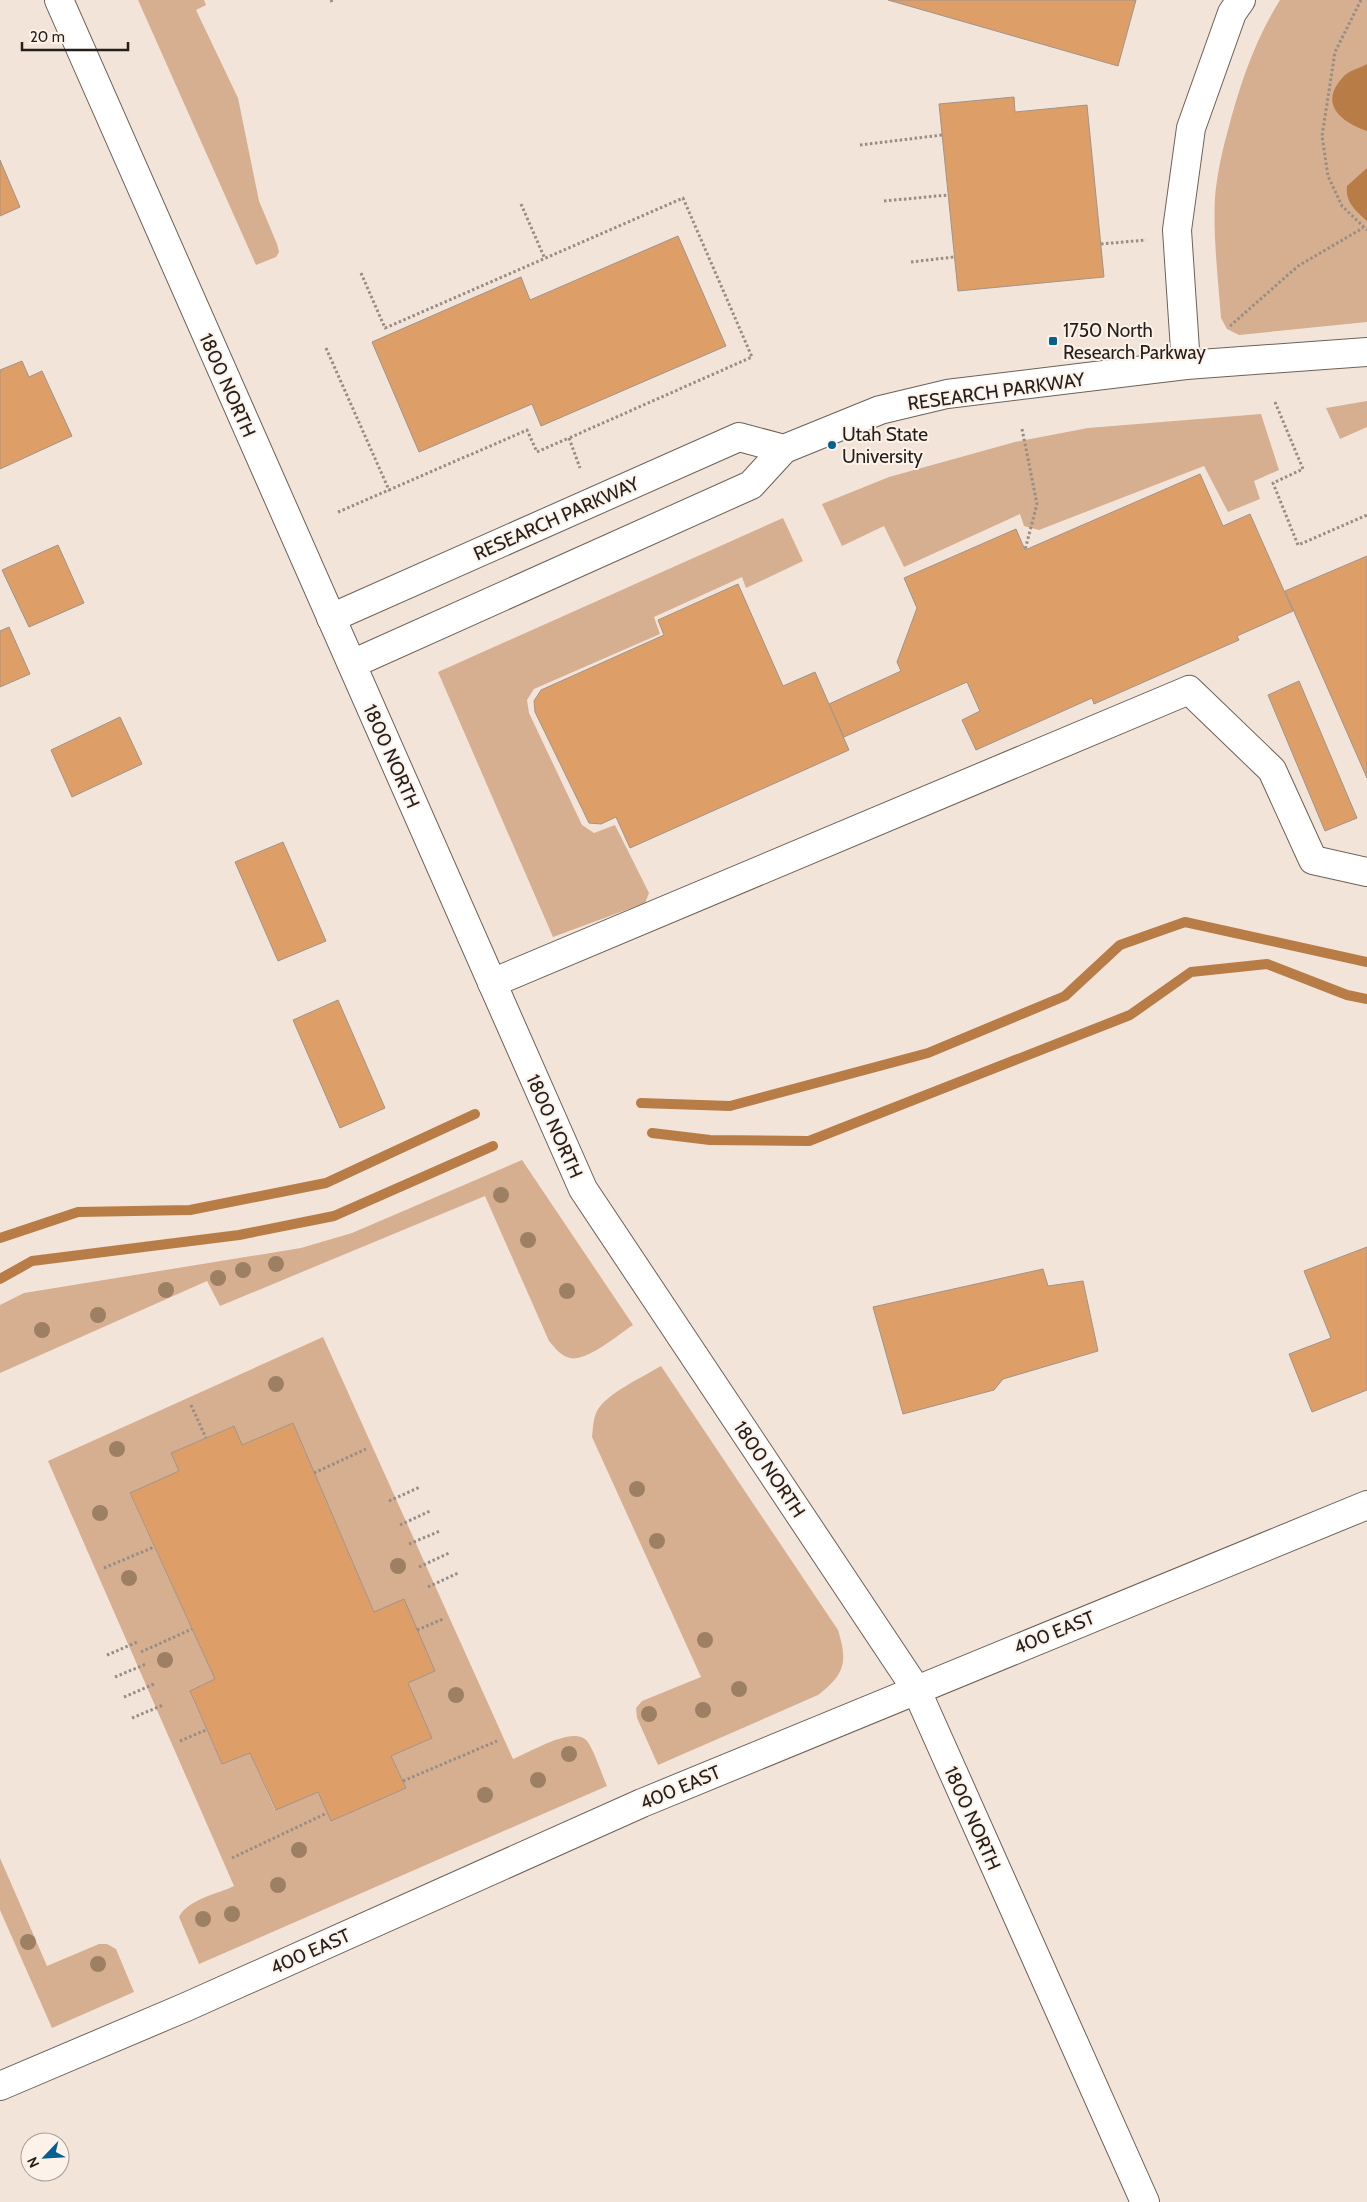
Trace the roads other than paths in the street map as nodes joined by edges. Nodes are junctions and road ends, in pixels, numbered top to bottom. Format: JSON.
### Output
{"nodes":[{"id":1,"x":59,"y":0,"type":"edge"},
{"id":2,"x":1241,"y":0,"type":"edge"},
{"id":3,"x":1367,"y":352,"type":"edge"},
{"id":4,"x":1186,"y":365,"type":"junction"},
{"id":5,"x":784,"y":449,"type":"junction"},
{"id":6,"x":331,"y":618,"type":"junction"},
{"id":7,"x":352,"y":664,"type":"junction"},
{"id":8,"x":1367,"y":872,"type":"edge"},
{"id":9,"x":492,"y":983,"type":"junction"},
{"id":10,"x":1367,"y":1505,"type":"edge"},
{"id":11,"x":916,"y":1689,"type":"junction"},
{"id":12,"x":0,"y":2086,"type":"edge"},
{"id":13,"x":1145,"y":2202,"type":"edge"}],
"edges":[{"from":1,"to":6,"type":"street","name":"1800 NORTH"},
{"from":2,"to":4,"type":"street"},
{"from":3,"to":4,"type":"street","name":"RESEARCH PARKWAY"},
{"from":4,"to":5,"type":"street","name":"RESEARCH PARKWAY"},
{"from":5,"to":6,"type":"street","name":"RESEARCH PARKWAY"},
{"from":5,"to":7,"type":"street","name":"RESEARCH PARKWAY"},
{"from":6,"to":7,"type":"street","name":"1800 NORTH"},
{"from":7,"to":9,"type":"street","name":"1800 NORTH"},
{"from":8,"to":9,"type":"street"},
{"from":9,"to":11,"type":"street","name":"1800 NORTH"},
{"from":10,"to":11,"type":"street","name":"400 EAST"},
{"from":11,"to":12,"type":"street","name":"400 EAST"},
{"from":11,"to":13,"type":"street","name":"1800 NORTH"}]}
